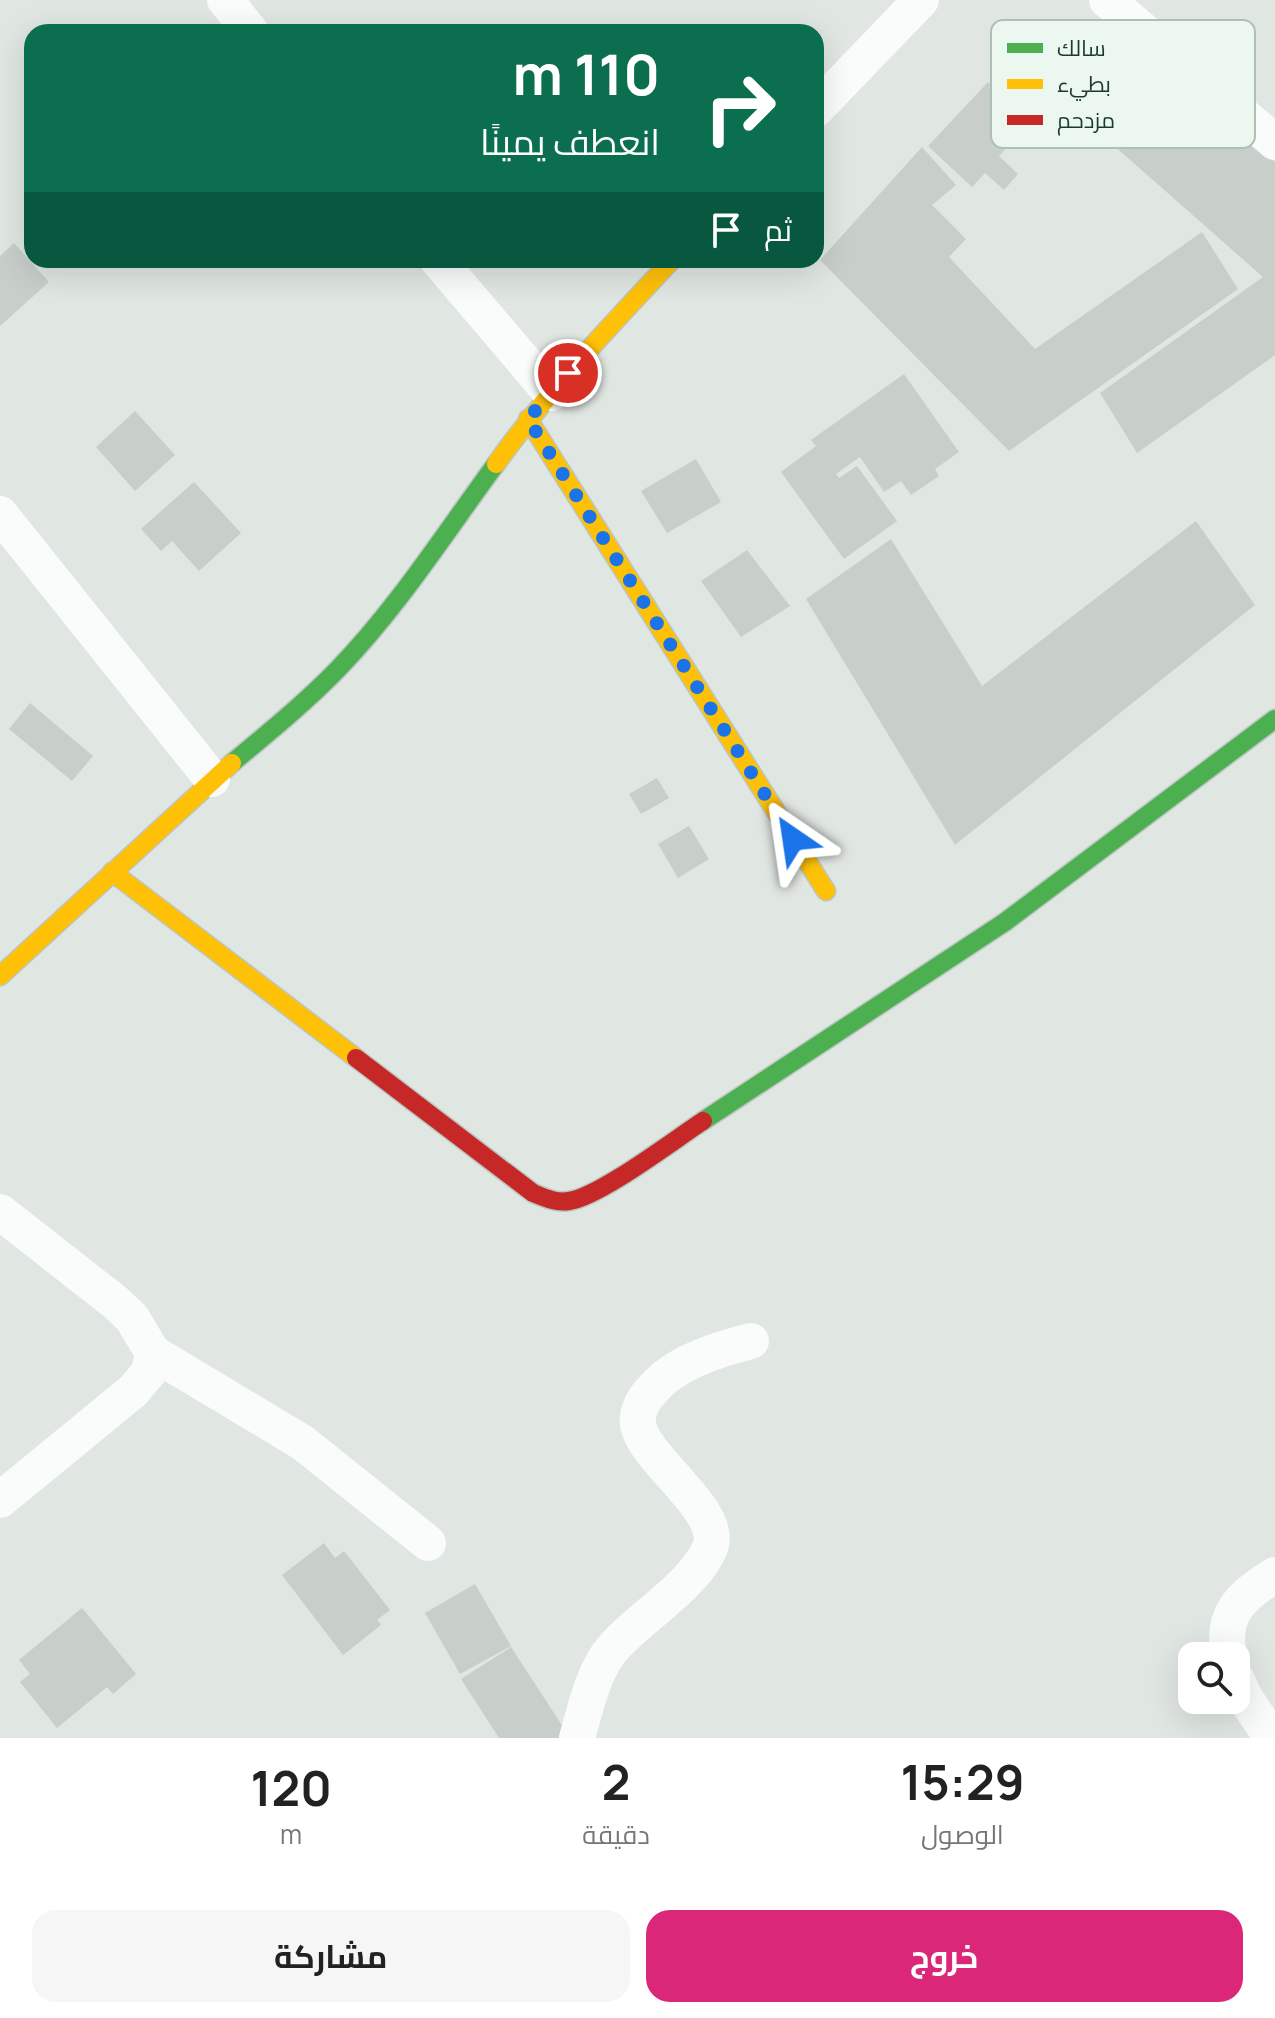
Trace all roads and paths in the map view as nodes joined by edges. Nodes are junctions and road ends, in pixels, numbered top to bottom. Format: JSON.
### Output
{"nodes":[{"id":1,"x":225,"y":0,"type":"edge"},
{"id":2,"x":921,"y":0,"type":"edge"},
{"id":3,"x":1107,"y":0,"type":"edge"},
{"id":4,"x":1131,"y":20,"type":"edge"},
{"id":5,"x":244,"y":24,"type":"edge"},
{"id":6,"x":824,"y":101,"type":"edge"},
{"id":7,"x":1255,"y":125,"type":"edge"},
{"id":8,"x":1275,"y":142,"type":"edge"},
{"id":9,"x":444,"y":268,"type":"edge"},
{"id":10,"x":664,"y":268,"type":"edge"},
{"id":11,"x":539,"y":406,"type":"junction"},
{"id":12,"x":0,"y":514,"type":"edge"},
{"id":13,"x":1275,"y":719,"type":"edge"},
{"id":14,"x":212,"y":779,"type":"junction"},
{"id":15,"x":112,"y":872,"type":"junction"},
{"id":16,"x":826,"y":891,"type":"dead end"},
{"id":17,"x":0,"y":976,"type":"edge"},
{"id":18,"x":0,"y":1212,"type":"edge"},
{"id":19,"x":751,"y":1341,"type":"dead end"},
{"id":20,"x":153,"y":1353,"type":"junction"},
{"id":21,"x":0,"y":1500,"type":"edge"},
{"id":22,"x":428,"y":1543,"type":"dead end"},
{"id":23,"x":1275,"y":1575,"type":"edge"},
{"id":24,"x":1226,"y":1642,"type":"edge"},
{"id":25,"x":1250,"y":1705,"type":"edge"},
{"id":26,"x":577,"y":1738,"type":"edge"},
{"id":27,"x":1272,"y":1738,"type":"edge"}],
"edges":[{"from":1,"to":5,"type":"street"},
{"from":2,"to":6,"type":"street"},
{"from":3,"to":4,"type":"street"},
{"from":7,"to":8,"type":"street"},
{"from":9,"to":11,"type":"street"},
{"from":10,"to":11,"type":"street"},
{"from":11,"to":14,"type":"street"},
{"from":11,"to":16,"type":"street"},
{"from":12,"to":14,"type":"street"},
{"from":13,"to":15,"type":"street"},
{"from":14,"to":15,"type":"street"},
{"from":15,"to":17,"type":"street"},
{"from":18,"to":20,"type":"street"},
{"from":19,"to":26,"type":"street"},
{"from":20,"to":21,"type":"street"},
{"from":20,"to":22,"type":"street"},
{"from":23,"to":24,"type":"street"},
{"from":25,"to":27,"type":"street"}]}
